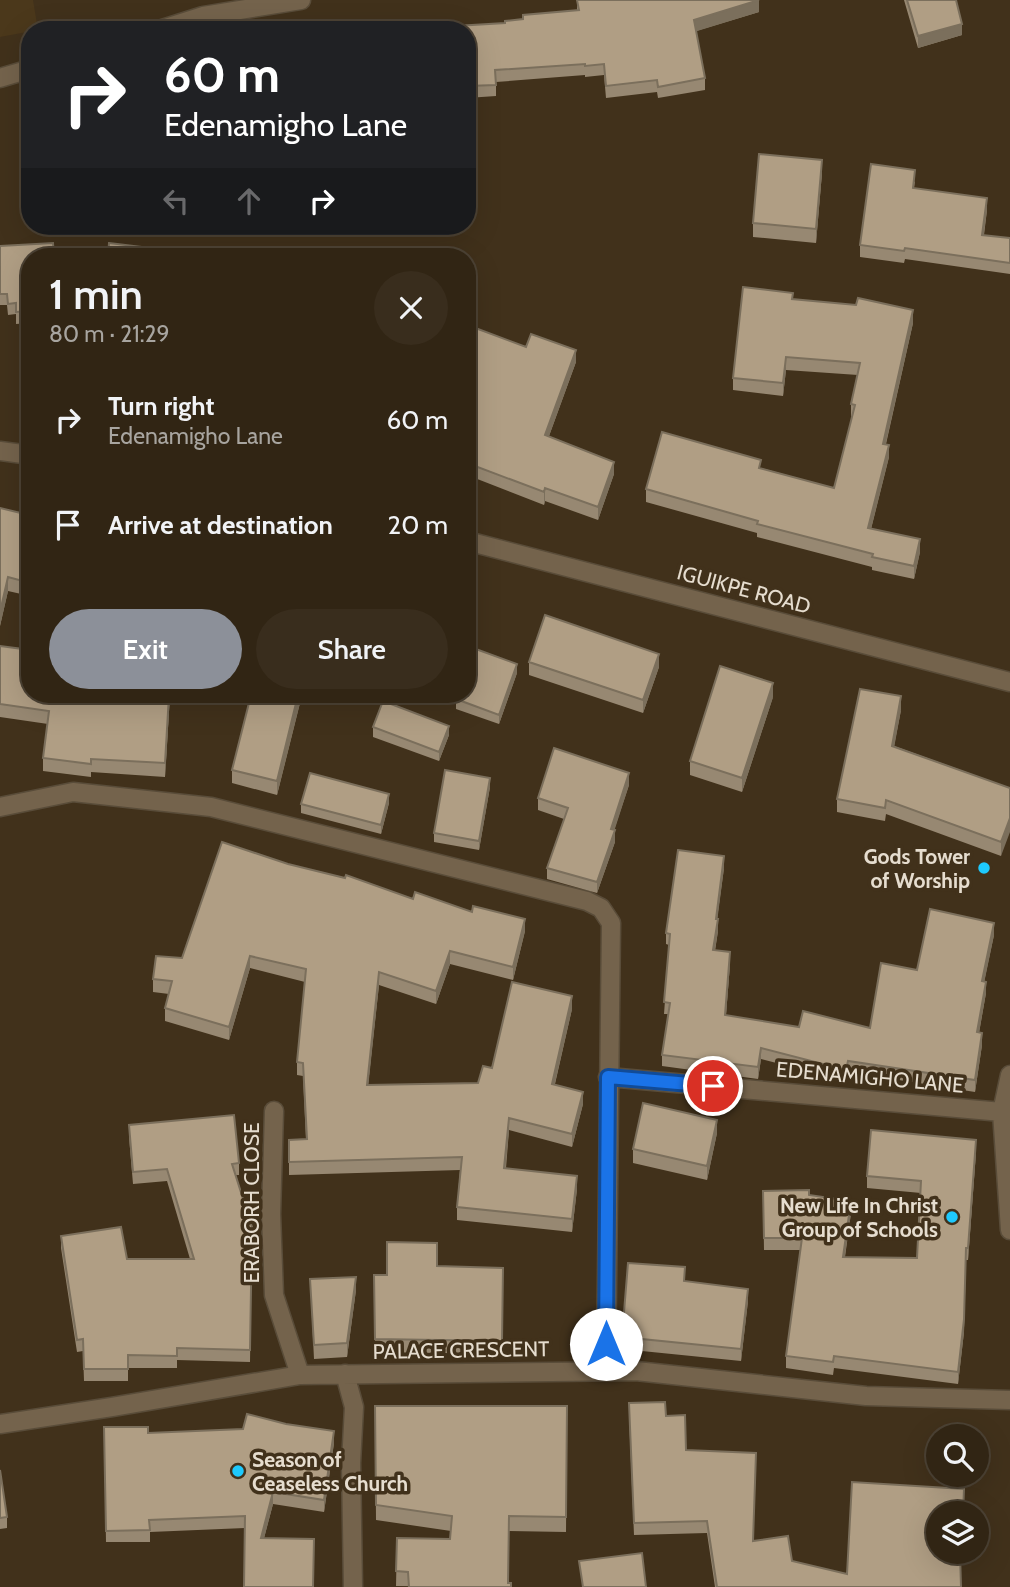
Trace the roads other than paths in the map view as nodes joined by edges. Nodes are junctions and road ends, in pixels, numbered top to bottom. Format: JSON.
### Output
{"nodes":[{"id":1,"x":301,"y":0,"type":"edge"},
{"id":2,"x":202,"y":8,"type":"edge"},
{"id":3,"x":177,"y":21,"type":"edge"},
{"id":4,"x":21,"y":72,"type":"edge"},
{"id":5,"x":0,"y":78,"type":"edge"},
{"id":6,"x":0,"y":451,"type":"edge"},
{"id":7,"x":21,"y":454,"type":"edge"},
{"id":8,"x":476,"y":543,"type":"edge"},
{"id":9,"x":1010,"y":682,"type":"edge"},
{"id":10,"x":0,"y":807,"type":"edge"},
{"id":11,"x":1010,"y":1075,"type":"edge"},
{"id":12,"x":608,"y":1077,"type":"junction"},
{"id":13,"x":274,"y":1111,"type":"dead end"},
{"id":14,"x":1002,"y":1112,"type":"junction"},
{"id":15,"x":1010,"y":1230,"type":"edge"},
{"id":16,"x":606,"y":1371,"type":"junction"},
{"id":17,"x":345,"y":1374,"type":"junction"},
{"id":18,"x":300,"y":1375,"type":"junction"},
{"id":19,"x":1010,"y":1400,"type":"edge"},
{"id":20,"x":0,"y":1424,"type":"edge"},
{"id":21,"x":353,"y":1587,"type":"edge"}],
"edges":[{"from":1,"to":2,"type":"street"},
{"from":2,"to":3,"type":"street"},
{"from":4,"to":5,"type":"street"},
{"from":6,"to":7,"type":"street"},
{"from":8,"to":9,"type":"street","name":"IGUIKPE ROAD"},
{"from":10,"to":12,"type":"street"},
{"from":11,"to":14,"type":"street"},
{"from":12,"to":14,"type":"street","name":"EDENAMIGHO LANE"},
{"from":12,"to":16,"type":"street"},
{"from":13,"to":18,"type":"street","name":"ERABORH CLOSE"},
{"from":14,"to":15,"type":"street"},
{"from":16,"to":17,"type":"street","name":"PALACE CRESCENT"},
{"from":16,"to":19,"type":"street","name":"PALACE CRESCENT"},
{"from":17,"to":18,"type":"street","name":"PALACE CRESCENT"},
{"from":17,"to":21,"type":"street"},
{"from":18,"to":20,"type":"street","name":"PALACE CRESCENT"}]}
